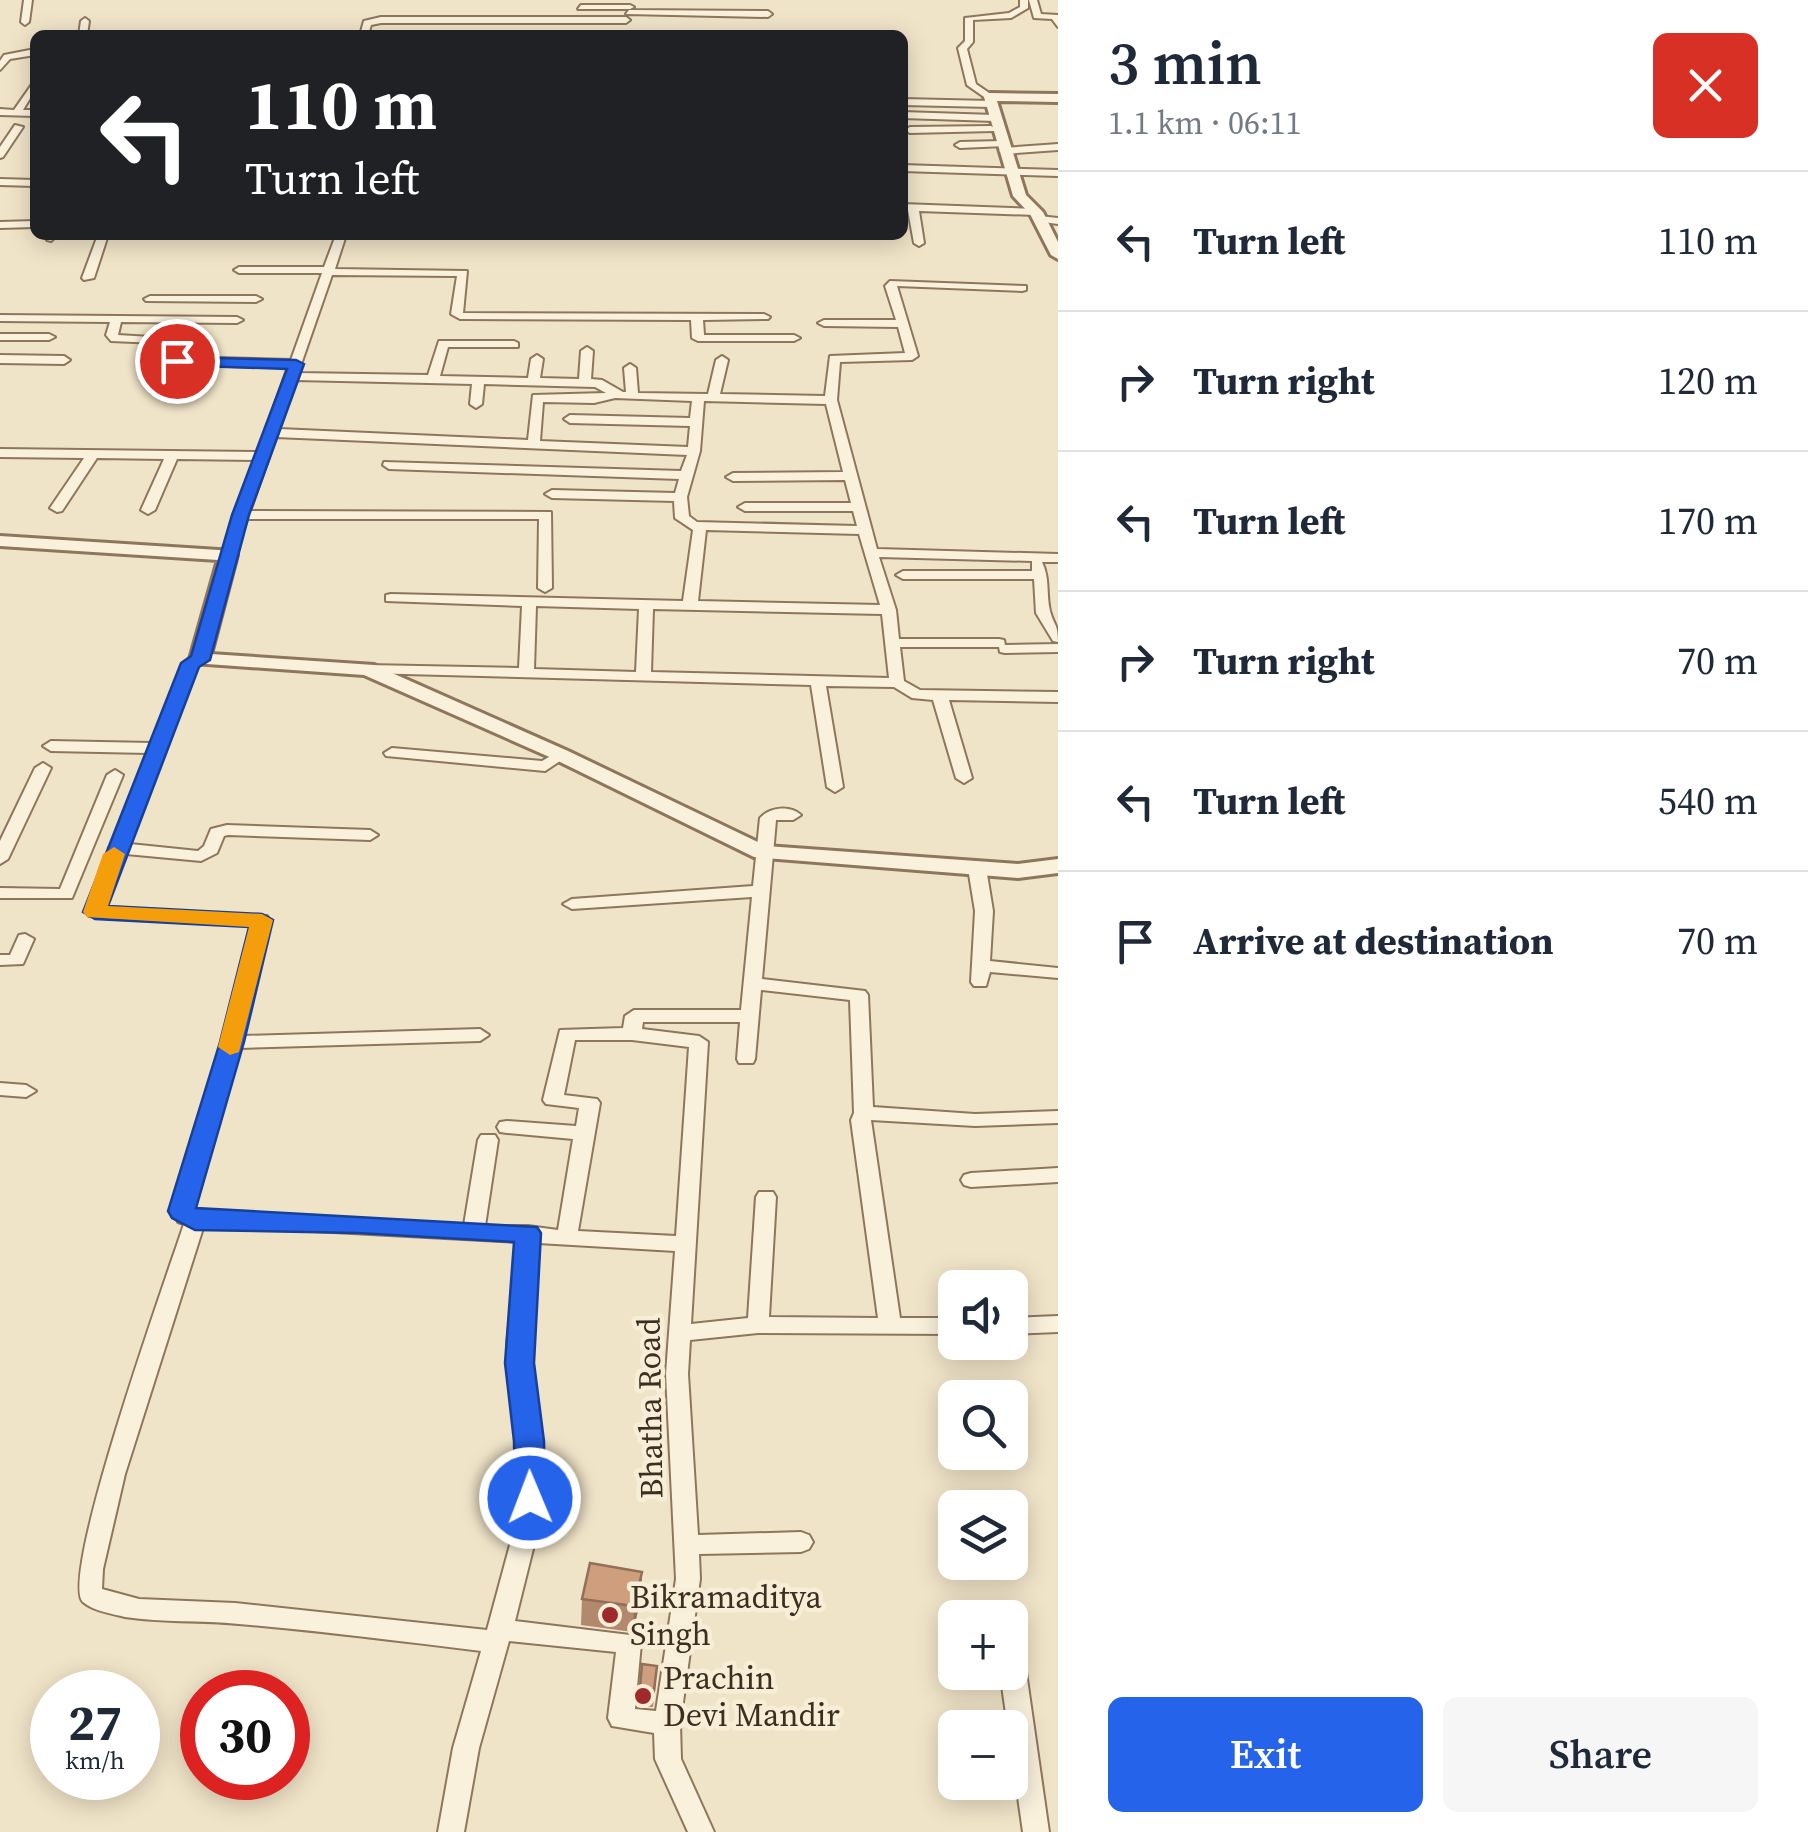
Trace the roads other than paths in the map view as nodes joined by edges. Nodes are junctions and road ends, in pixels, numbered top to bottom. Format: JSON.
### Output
{"nodes":[{"id":1,"x":28,"y":0,"type":"edge"},
{"id":2,"x":1024,"y":0,"type":"edge"},
{"id":3,"x":1033,"y":0,"type":"edge"},
{"id":4,"x":576,"y":7,"type":"dead end"},
{"id":5,"x":438,"y":8,"type":"dead end"},
{"id":6,"x":629,"y":10,"type":"edge"},
{"id":7,"x":1033,"y":11,"type":"junction"},
{"id":8,"x":1058,"y":12,"type":"edge"},
{"id":9,"x":768,"y":15,"type":"dead end"},
{"id":10,"x":414,"y":20,"type":"junction"},
{"id":11,"x":86,"y":21,"type":"dead end"},
{"id":12,"x":25,"y":22,"type":"dead end"},
{"id":13,"x":1058,"y":24,"type":"edge"},
{"id":14,"x":84,"y":30,"type":"edge"},
{"id":15,"x":364,"y":30,"type":"edge"},
{"id":16,"x":0,"y":45,"type":"edge"},
{"id":17,"x":30,"y":50,"type":"edge"},
{"id":18,"x":30,"y":52,"type":"edge"},
{"id":19,"x":0,"y":67,"type":"edge"},
{"id":20,"x":30,"y":91,"type":"edge"},
{"id":21,"x":1058,"y":98,"type":"edge"},
{"id":22,"x":908,"y":103,"type":"edge"},
{"id":23,"x":0,"y":112,"type":"edge"},
{"id":24,"x":17,"y":112,"type":"junction"},
{"id":25,"x":993,"y":112,"type":"junction"},
{"id":26,"x":30,"y":113,"type":"edge"},
{"id":27,"x":908,"y":116,"type":"edge"},
{"id":28,"x":18,"y":127,"type":"dead end"},
{"id":29,"x":910,"y":130,"type":"dead end"},
{"id":30,"x":960,"y":144,"type":"dead end"},
{"id":31,"x":1058,"y":147,"type":"edge"},
{"id":32,"x":1003,"y":148,"type":"junction"},
{"id":33,"x":0,"y":156,"type":"edge"},
{"id":34,"x":908,"y":168,"type":"edge"},
{"id":35,"x":1012,"y":172,"type":"junction"},
{"id":36,"x":1058,"y":173,"type":"edge"},
{"id":37,"x":0,"y":182,"type":"edge"},
{"id":38,"x":30,"y":182,"type":"edge"},
{"id":39,"x":908,"y":208,"type":"edge"},
{"id":40,"x":1038,"y":216,"type":"junction"},
{"id":41,"x":1058,"y":221,"type":"edge"},
{"id":42,"x":0,"y":224,"type":"edge"},
{"id":43,"x":30,"y":224,"type":"edge"},
{"id":44,"x":101,"y":240,"type":"edge"},
{"id":45,"x":339,"y":240,"type":"edge"},
{"id":46,"x":919,"y":243,"type":"dead end"},
{"id":47,"x":1058,"y":254,"type":"edge"},
{"id":48,"x":239,"y":270,"type":"dead end"},
{"id":49,"x":328,"y":271,"type":"junction"},
{"id":50,"x":88,"y":278,"type":"dead end"},
{"id":51,"x":1022,"y":288,"type":"dead end"},
{"id":52,"x":150,"y":299,"type":"dead end"},
{"id":53,"x":196,"y":299,"type":"junction"},
{"id":54,"x":256,"y":299,"type":"dead end"},
{"id":55,"x":491,"y":316,"type":"junction"},
{"id":56,"x":0,"y":318,"type":"edge"},
{"id":57,"x":117,"y":318,"type":"junction"},
{"id":58,"x":697,"y":318,"type":"junction"},
{"id":59,"x":764,"y":318,"type":"dead end"},
{"id":60,"x":190,"y":320,"type":"junction"},
{"id":61,"x":237,"y":320,"type":"dead end"},
{"id":62,"x":824,"y":322,"type":"dead end"},
{"id":63,"x":904,"y":324,"type":"junction"},
{"id":64,"x":0,"y":337,"type":"edge"},
{"id":65,"x":50,"y":337,"type":"dead end"},
{"id":66,"x":794,"y":338,"type":"dead end"},
{"id":67,"x":180,"y":340,"type":"dead end"},
{"id":68,"x":483,"y":344,"type":"junction"},
{"id":69,"x":514,"y":345,"type":"dead end"},
{"id":70,"x":588,"y":352,"type":"dead end"},
{"id":71,"x":537,"y":358,"type":"dead end"},
{"id":72,"x":0,"y":359,"type":"edge"},
{"id":73,"x":64,"y":360,"type":"dead end"},
{"id":74,"x":722,"y":360,"type":"dead end"},
{"id":75,"x":177,"y":361,"type":"dead end"},
{"id":76,"x":630,"y":368,"type":"dead end"},
{"id":77,"x":294,"y":370,"type":"junction"},
{"id":78,"x":483,"y":376,"type":"junction"},
{"id":79,"x":433,"y":379,"type":"junction"},
{"id":80,"x":534,"y":382,"type":"junction"},
{"id":81,"x":586,"y":383,"type":"junction"},
{"id":82,"x":613,"y":395,"type":"junction"},
{"id":83,"x":632,"y":396,"type":"junction"},
{"id":84,"x":706,"y":397,"type":"junction"},
{"id":85,"x":831,"y":400,"type":"junction"},
{"id":86,"x":476,"y":404,"type":"dead end"},
{"id":87,"x":570,"y":419,"type":"dead end"},
{"id":88,"x":696,"y":422,"type":"junction"},
{"id":89,"x":274,"y":433,"type":"junction"},
{"id":90,"x":427,"y":439,"type":"junction"},
{"id":91,"x":534,"y":443,"type":"junction"},
{"id":92,"x":694,"y":450,"type":"junction"},
{"id":93,"x":0,"y":453,"type":"edge"},
{"id":94,"x":94,"y":453,"type":"junction"},
{"id":95,"x":173,"y":454,"type":"junction"},
{"id":96,"x":262,"y":456,"type":"junction"},
{"id":97,"x":389,"y":466,"type":"dead end"},
{"id":98,"x":421,"y":466,"type":"junction"},
{"id":99,"x":687,"y":475,"type":"junction"},
{"id":100,"x":850,"y":476,"type":"junction"},
{"id":101,"x":733,"y":477,"type":"dead end"},
{"id":102,"x":552,"y":494,"type":"dead end"},
{"id":103,"x":680,"y":498,"type":"junction"},
{"id":104,"x":745,"y":507,"type":"dead end"},
{"id":105,"x":858,"y":507,"type":"junction"},
{"id":106,"x":56,"y":508,"type":"dead end"},
{"id":107,"x":148,"y":510,"type":"dead end"},
{"id":108,"x":240,"y":515,"type":"junction"},
{"id":109,"x":700,"y":526,"type":"junction"},
{"id":110,"x":865,"y":530,"type":"junction"},
{"id":111,"x":0,"y":541,"type":"edge"},
{"id":112,"x":871,"y":553,"type":"junction"},
{"id":113,"x":228,"y":555,"type":"junction"},
{"id":114,"x":1058,"y":558,"type":"edge"},
{"id":115,"x":1034,"y":559,"type":"junction"},
{"id":116,"x":903,"y":575,"type":"dead end"},
{"id":117,"x":1041,"y":575,"type":"junction"},
{"id":118,"x":545,"y":588,"type":"dead end"},
{"id":119,"x":391,"y":598,"type":"dead end"},
{"id":120,"x":525,"y":600,"type":"junction"},
{"id":121,"x":646,"y":605,"type":"junction"},
{"id":122,"x":692,"y":606,"type":"junction"},
{"id":123,"x":890,"y":610,"type":"junction"},
{"id":124,"x":1058,"y":638,"type":"edge"},
{"id":125,"x":892,"y":643,"type":"junction"},
{"id":126,"x":1058,"y":648,"type":"edge"},
{"id":127,"x":200,"y":660,"type":"junction"},
{"id":128,"x":367,"y":669,"type":"junction"},
{"id":129,"x":526,"y":675,"type":"junction"},
{"id":130,"x":643,"y":677,"type":"junction"},
{"id":131,"x":818,"y":681,"type":"junction"},
{"id":132,"x":896,"y":683,"type":"junction"},
{"id":133,"x":940,"y":696,"type":"junction"},
{"id":134,"x":1058,"y":697,"type":"edge"},
{"id":135,"x":50,"y":746,"type":"dead end"},
{"id":136,"x":155,"y":748,"type":"junction"},
{"id":137,"x":392,"y":752,"type":"dead end"},
{"id":138,"x":561,"y":755,"type":"junction"},
{"id":139,"x":43,"y":768,"type":"dead end"},
{"id":140,"x":116,"y":775,"type":"dead end"},
{"id":141,"x":964,"y":778,"type":"dead end"},
{"id":142,"x":835,"y":787,"type":"dead end"},
{"id":143,"x":793,"y":815,"type":"dead end"},
{"id":144,"x":370,"y":835,"type":"dead end"},
{"id":145,"x":116,"y":848,"type":"junction"},
{"id":146,"x":762,"y":852,"type":"junction"},
{"id":147,"x":0,"y":859,"type":"edge"},
{"id":148,"x":1058,"y":866,"type":"edge"},
{"id":149,"x":978,"y":868,"type":"junction"},
{"id":150,"x":759,"y":892,"type":"junction"},
{"id":151,"x":0,"y":893,"type":"edge"},
{"id":152,"x":572,"y":904,"type":"dead end"},
{"id":153,"x":25,"y":940,"type":"dead end"},
{"id":154,"x":0,"y":960,"type":"edge"},
{"id":155,"x":1058,"y":973,"type":"edge"},
{"id":156,"x":752,"y":983,"type":"junction"},
{"id":157,"x":750,"y":1016,"type":"junction"},
{"id":158,"x":632,"y":1034,"type":"junction"},
{"id":159,"x":480,"y":1035,"type":"dead end"},
{"id":160,"x":232,"y":1042,"type":"junction"},
{"id":161,"x":746,"y":1059,"type":"dead end"},
{"id":162,"x":0,"y":1089,"type":"edge"},
{"id":163,"x":26,"y":1091,"type":"dead end"},
{"id":164,"x":864,"y":1113,"type":"junction"},
{"id":165,"x":1058,"y":1117,"type":"edge"},
{"id":166,"x":507,"y":1127,"type":"dead end"},
{"id":167,"x":584,"y":1132,"type":"junction"},
{"id":168,"x":488,"y":1140,"type":"dead end"},
{"id":169,"x":1058,"y":1175,"type":"edge"},
{"id":170,"x":971,"y":1180,"type":"dead end"},
{"id":171,"x":766,"y":1196,"type":"dead end"},
{"id":172,"x":195,"y":1220,"type":"junction"},
{"id":173,"x":474,"y":1230,"type":"junction"},
{"id":174,"x":528,"y":1233,"type":"junction"},
{"id":175,"x":568,"y":1236,"type":"junction"},
{"id":176,"x":686,"y":1244,"type":"junction"},
{"id":177,"x":758,"y":1324,"type":"junction"},
{"id":178,"x":1058,"y":1324,"type":"edge"},
{"id":179,"x":890,"y":1325,"type":"junction"},
{"id":180,"x":1028,"y":1325,"type":"edge"},
{"id":181,"x":938,"y":1326,"type":"edge"},
{"id":182,"x":679,"y":1333,"type":"junction"},
{"id":183,"x":801,"y":1542,"type":"dead end"},
{"id":184,"x":687,"y":1544,"type":"junction"},
{"id":185,"x":498,"y":1636,"type":"junction"},
{"id":186,"x":1016,"y":1690,"type":"edge"},
{"id":187,"x":667,"y":1724,"type":"junction"},
{"id":188,"x":451,"y":1832,"type":"edge"},
{"id":189,"x":701,"y":1832,"type":"edge"},
{"id":190,"x":1036,"y":1832,"type":"edge"}],
"edges":[{"from":1,"to":12,"type":"street"},
{"from":2,"to":25,"type":"street"},
{"from":3,"to":7,"type":"street"},
{"from":4,"to":6,"type":"street"},
{"from":5,"to":10,"type":"street"},
{"from":6,"to":9,"type":"street"},
{"from":6,"to":10,"type":"street"},
{"from":7,"to":8,"type":"street"},
{"from":7,"to":13,"type":"street"},
{"from":10,"to":15,"type":"street"},
{"from":11,"to":14,"type":"street"},
{"from":16,"to":17,"type":"street"},
{"from":18,"to":19,"type":"street"},
{"from":20,"to":24,"type":"street"},
{"from":21,"to":25,"type":"street"},
{"from":22,"to":25,"type":"street"},
{"from":23,"to":24,"type":"street"},
{"from":24,"to":26,"type":"street"},
{"from":25,"to":27,"type":"street"},
{"from":25,"to":29,"type":"street"},
{"from":25,"to":32,"type":"street"},
{"from":28,"to":33,"type":"street"},
{"from":30,"to":32,"type":"street"},
{"from":31,"to":32,"type":"street"},
{"from":32,"to":35,"type":"street"},
{"from":34,"to":35,"type":"street"},
{"from":35,"to":36,"type":"street"},
{"from":35,"to":40,"type":"street"},
{"from":37,"to":38,"type":"street"},
{"from":39,"to":40,"type":"street"},
{"from":39,"to":46,"type":"street"},
{"from":40,"to":41,"type":"street"},
{"from":40,"to":47,"type":"street"},
{"from":42,"to":43,"type":"street"},
{"from":44,"to":50,"type":"street"},
{"from":45,"to":49,"type":"street"},
{"from":48,"to":49,"type":"street"},
{"from":49,"to":55,"type":"street"},
{"from":49,"to":77,"type":"street"},
{"from":51,"to":63,"type":"street"},
{"from":52,"to":53,"type":"street"},
{"from":53,"to":54,"type":"street"},
{"from":53,"to":60,"type":"street"},
{"from":55,"to":58,"type":"street"},
{"from":55,"to":68,"type":"street"},
{"from":56,"to":57,"type":"street"},
{"from":57,"to":60,"type":"street"},
{"from":57,"to":67,"type":"street"},
{"from":58,"to":59,"type":"street"},
{"from":58,"to":66,"type":"street"},
{"from":60,"to":61,"type":"street"},
{"from":62,"to":63,"type":"street"},
{"from":63,"to":85,"type":"street"},
{"from":64,"to":65,"type":"street"},
{"from":68,"to":69,"type":"street"},
{"from":68,"to":79,"type":"street"},
{"from":70,"to":81,"type":"street"},
{"from":71,"to":80,"type":"street"},
{"from":72,"to":73,"type":"street"},
{"from":74,"to":84,"type":"street"},
{"from":75,"to":77,"type":"street"},
{"from":76,"to":83,"type":"street"},
{"from":77,"to":79,"type":"street"},
{"from":77,"to":89,"type":"street"},
{"from":78,"to":79,"type":"street"},
{"from":78,"to":80,"type":"street"},
{"from":78,"to":86,"type":"street"},
{"from":80,"to":81,"type":"street"},
{"from":81,"to":82,"type":"street"},
{"from":82,"to":83,"type":"street"},
{"from":82,"to":91,"type":"street"},
{"from":83,"to":84,"type":"street"},
{"from":84,"to":85,"type":"street"},
{"from":84,"to":88,"type":"street"},
{"from":85,"to":100,"type":"street"},
{"from":87,"to":88,"type":"street"},
{"from":88,"to":92,"type":"street"},
{"from":89,"to":90,"type":"street"},
{"from":89,"to":96,"type":"street"},
{"from":90,"to":91,"type":"street"},
{"from":90,"to":98,"type":"street"},
{"from":91,"to":92,"type":"street"},
{"from":92,"to":99,"type":"street"},
{"from":93,"to":94,"type":"street"},
{"from":94,"to":95,"type":"street"},
{"from":94,"to":106,"type":"street"},
{"from":95,"to":96,"type":"street"},
{"from":95,"to":107,"type":"street"},
{"from":96,"to":108,"type":"street"},
{"from":97,"to":98,"type":"street"},
{"from":98,"to":99,"type":"street"},
{"from":99,"to":103,"type":"street"},
{"from":100,"to":101,"type":"street"},
{"from":100,"to":105,"type":"street"},
{"from":102,"to":103,"type":"street"},
{"from":103,"to":109,"type":"street"},
{"from":104,"to":105,"type":"street"},
{"from":105,"to":110,"type":"street"},
{"from":108,"to":113,"type":"street"},
{"from":108,"to":118,"type":"street"},
{"from":109,"to":110,"type":"street"},
{"from":109,"to":122,"type":"street"},
{"from":110,"to":112,"type":"street"},
{"from":111,"to":113,"type":"street"},
{"from":112,"to":115,"type":"street"},
{"from":112,"to":123,"type":"street"},
{"from":113,"to":127,"type":"street"},
{"from":114,"to":115,"type":"street"},
{"from":115,"to":117,"type":"street"},
{"from":116,"to":117,"type":"street"},
{"from":117,"to":124,"type":"street"},
{"from":119,"to":120,"type":"street"},
{"from":120,"to":121,"type":"street"},
{"from":120,"to":129,"type":"street"},
{"from":121,"to":122,"type":"street"},
{"from":121,"to":130,"type":"street"},
{"from":122,"to":123,"type":"street"},
{"from":123,"to":125,"type":"street"},
{"from":125,"to":126,"type":"street"},
{"from":125,"to":132,"type":"street"},
{"from":127,"to":128,"type":"street"},
{"from":127,"to":136,"type":"street"},
{"from":128,"to":129,"type":"street"},
{"from":128,"to":138,"type":"street"},
{"from":129,"to":130,"type":"street"},
{"from":130,"to":131,"type":"street"},
{"from":131,"to":132,"type":"street"},
{"from":131,"to":142,"type":"street"},
{"from":132,"to":133,"type":"street"},
{"from":133,"to":134,"type":"street"},
{"from":133,"to":141,"type":"street"},
{"from":135,"to":136,"type":"street"},
{"from":136,"to":145,"type":"street"},
{"from":137,"to":138,"type":"street"},
{"from":138,"to":146,"type":"street"},
{"from":139,"to":147,"type":"street"},
{"from":140,"to":151,"type":"street"},
{"from":143,"to":146,"type":"street"},
{"from":144,"to":145,"type":"street"},
{"from":145,"to":160,"type":"street"},
{"from":146,"to":149,"type":"street"},
{"from":146,"to":150,"type":"street"},
{"from":148,"to":149,"type":"street"},
{"from":149,"to":155,"type":"street"},
{"from":150,"to":152,"type":"street"},
{"from":150,"to":156,"type":"street"},
{"from":153,"to":154,"type":"street"},
{"from":156,"to":157,"type":"street"},
{"from":156,"to":164,"type":"street"},
{"from":157,"to":158,"type":"street"},
{"from":157,"to":161,"type":"street"},
{"from":158,"to":167,"type":"street"},
{"from":158,"to":176,"type":"street","name":"Bhatha Road"},
{"from":159,"to":160,"type":"street"},
{"from":160,"to":172,"type":"street"},
{"from":162,"to":163,"type":"street"},
{"from":164,"to":165,"type":"street"},
{"from":164,"to":179,"type":"street"},
{"from":166,"to":167,"type":"street"},
{"from":167,"to":175,"type":"street"},
{"from":168,"to":173,"type":"street"},
{"from":169,"to":170,"type":"street"},
{"from":171,"to":177,"type":"street"},
{"from":172,"to":173,"type":"street"},
{"from":172,"to":185,"type":"street"},
{"from":173,"to":174,"type":"street"},
{"from":174,"to":175,"type":"street"},
{"from":174,"to":185,"type":"street"},
{"from":175,"to":176,"type":"street"},
{"from":176,"to":182,"type":"street","name":"Bhatha Road"},
{"from":177,"to":179,"type":"street"},
{"from":177,"to":182,"type":"street"},
{"from":178,"to":180,"type":"street"},
{"from":179,"to":181,"type":"street"},
{"from":182,"to":184,"type":"street","name":"Bhatha Road"},
{"from":183,"to":184,"type":"street"},
{"from":184,"to":187,"type":"street","name":"Bhatha Road"},
{"from":185,"to":187,"type":"street"},
{"from":185,"to":188,"type":"street"},
{"from":186,"to":190,"type":"street"},
{"from":187,"to":189,"type":"street","name":"Bhatha Road"}]}
